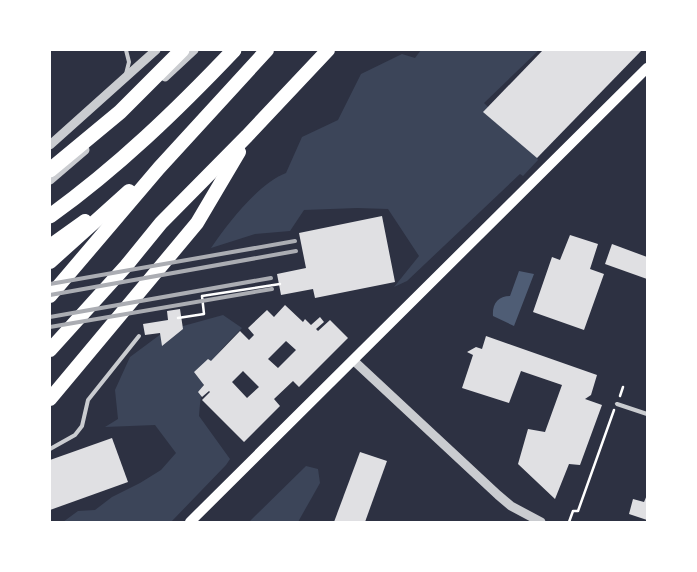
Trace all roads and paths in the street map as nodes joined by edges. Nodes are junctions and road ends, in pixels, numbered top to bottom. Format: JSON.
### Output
{"nodes":[{"id":1,"x":126,"y":50,"type":"edge"},
{"id":2,"x":156,"y":50,"type":"edge"},
{"id":3,"x":182,"y":50,"type":"edge"},
{"id":4,"x":194,"y":50,"type":"edge"},
{"id":5,"x":234,"y":50,"type":"edge"},
{"id":6,"x":267,"y":50,"type":"edge"},
{"id":7,"x":328,"y":50,"type":"edge"},
{"id":8,"x":647,"y":68,"type":"edge"},
{"id":9,"x":124,"y":80,"type":"junction"},
{"id":10,"x":247,"y":136,"type":"junction"},
{"id":11,"x":50,"y":145,"type":"edge"},
{"id":12,"x":159,"y":168,"type":"junction"},
{"id":13,"x":50,"y":170,"type":"edge"},
{"id":14,"x":50,"y":180,"type":"edge"},
{"id":15,"x":135,"y":186,"type":"junction"},
{"id":16,"x":50,"y":216,"type":"edge"},
{"id":17,"x":50,"y":246,"type":"edge"},
{"id":18,"x":50,"y":262,"type":"edge"},
{"id":19,"x":280,"y":284,"type":"dead end"},
{"id":20,"x":50,"y":296,"type":"edge"},
{"id":21,"x":178,"y":318,"type":"dead end"},
{"id":22,"x":139,"y":336,"type":"dead end"},
{"id":23,"x":50,"y":350,"type":"edge"},
{"id":24,"x":353,"y":360,"type":"junction"},
{"id":25,"x":623,"y":387,"type":"dead end"},
{"id":26,"x":50,"y":399,"type":"edge"},
{"id":27,"x":617,"y":404,"type":"junction"},
{"id":28,"x":647,"y":414,"type":"edge"},
{"id":29,"x":50,"y":449,"type":"edge"},
{"id":30,"x":190,"y":522,"type":"edge"},
{"id":31,"x":541,"y":522,"type":"edge"},
{"id":32,"x":569,"y":522,"type":"edge"}],
"edges":[{"from":1,"to":9,"type":"lane"},
{"from":2,"to":9,"type":"street"},
{"from":3,"to":13,"type":"highway"},
{"from":4,"to":14,"type":"street"},
{"from":5,"to":16,"type":"highway"},
{"from":6,"to":12,"type":"highway"},
{"from":7,"to":10,"type":"highway"},
{"from":8,"to":24,"type":"main road"},
{"from":9,"to":11,"type":"street"},
{"from":10,"to":23,"type":"highway"},
{"from":10,"to":26,"type":"highway"},
{"from":12,"to":15,"type":"highway"},
{"from":12,"to":20,"type":"highway"},
{"from":15,"to":17,"type":"highway"},
{"from":15,"to":18,"type":"highway"},
{"from":19,"to":21,"type":"path"},
{"from":22,"to":29,"type":"lane"},
{"from":24,"to":30,"type":"main road"},
{"from":24,"to":31,"type":"street"},
{"from":25,"to":27,"type":"path"},
{"from":27,"to":28,"type":"lane"},
{"from":27,"to":32,"type":"path"}]}
